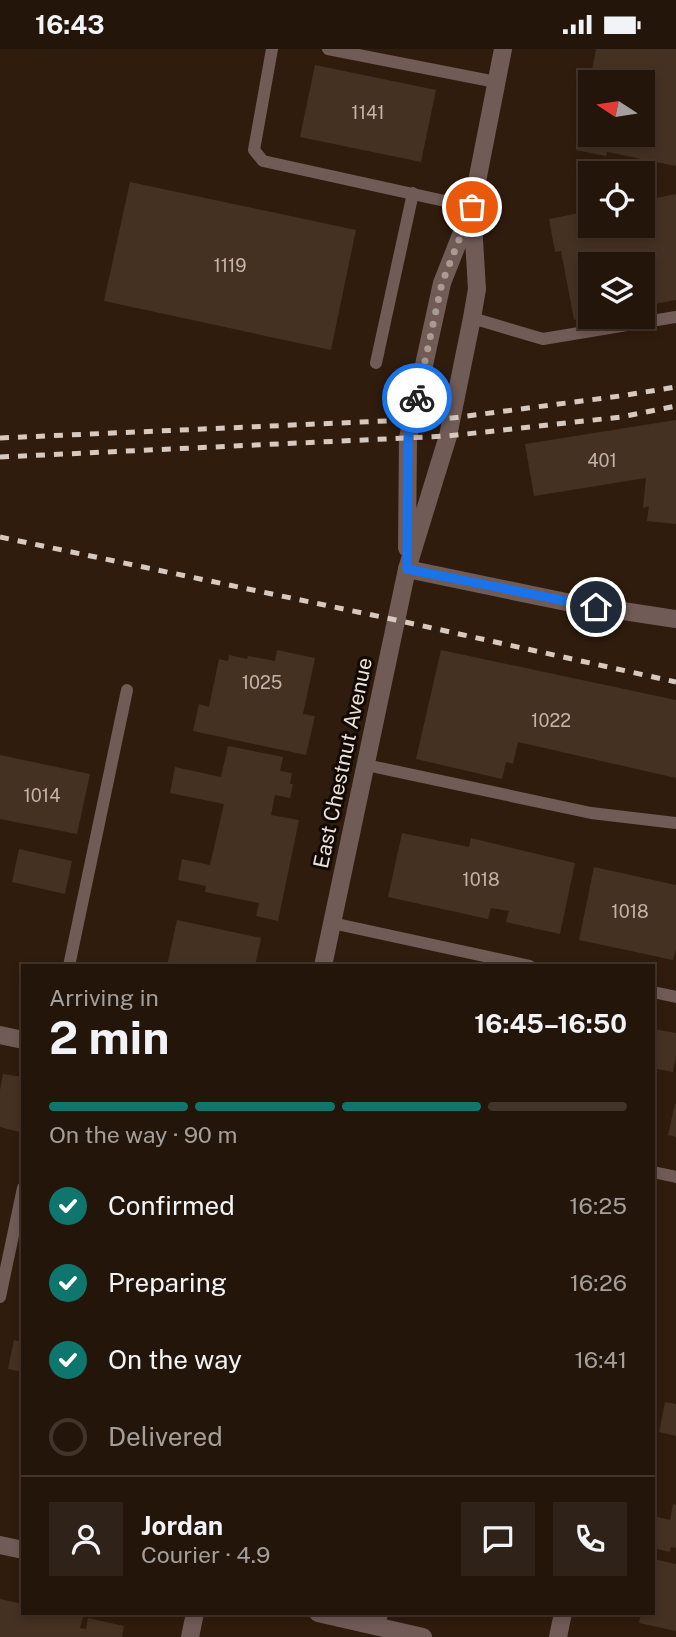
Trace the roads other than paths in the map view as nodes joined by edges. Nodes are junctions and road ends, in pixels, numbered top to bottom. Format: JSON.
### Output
{"nodes":[{"id":1,"x":272,"y":49,"type":"edge"},
{"id":2,"x":328,"y":49,"type":"edge"},
{"id":3,"x":503,"y":49,"type":"edge"},
{"id":4,"x":496,"y":82,"type":"junction"},
{"id":5,"x":413,"y":194,"type":"junction"},
{"id":6,"x":472,"y":207,"type":"junction"},
{"id":7,"x":676,"y":317,"type":"edge"},
{"id":8,"x":472,"y":318,"type":"junction"},
{"id":9,"x":376,"y":363,"type":"dead end"},
{"id":10,"x":407,"y":569,"type":"junction"},
{"id":11,"x":676,"y":619,"type":"edge"},
{"id":12,"x":127,"y":689,"type":"dead end"},
{"id":13,"x":366,"y":765,"type":"junction"},
{"id":14,"x":676,"y":823,"type":"edge"},
{"id":15,"x":332,"y":923,"type":"junction"},
{"id":16,"x":69,"y":964,"type":"edge"},
{"id":17,"x":323,"y":964,"type":"edge"},
{"id":18,"x":521,"y":964,"type":"edge"},
{"id":19,"x":655,"y":992,"type":"edge"},
{"id":20,"x":676,"y":997,"type":"edge"},
{"id":21,"x":0,"y":1035,"type":"edge"},
{"id":22,"x":21,"y":1040,"type":"edge"},
{"id":23,"x":655,"y":1172,"type":"edge"},
{"id":24,"x":676,"y":1177,"type":"edge"},
{"id":25,"x":21,"y":1197,"type":"edge"},
{"id":26,"x":0,"y":1297,"type":"edge"},
{"id":27,"x":0,"y":1545,"type":"edge"},
{"id":28,"x":21,"y":1550,"type":"edge"},
{"id":29,"x":195,"y":1615,"type":"edge"},
{"id":30,"x":336,"y":1615,"type":"edge"},
{"id":31,"x":563,"y":1615,"type":"edge"},
{"id":32,"x":381,"y":1620,"type":"edge"},
{"id":33,"x":190,"y":1637,"type":"edge"},
{"id":34,"x":423,"y":1637,"type":"edge"},
{"id":35,"x":558,"y":1637,"type":"edge"}],
"edges":[{"from":1,"to":5,"type":"lane"},
{"from":2,"to":4,"type":"lane"},
{"from":3,"to":4,"type":"street","name":"East Chestnut Avenue"},
{"from":4,"to":6,"type":"street","name":"East Chestnut Avenue"},
{"from":5,"to":6,"type":"lane"},
{"from":5,"to":9,"type":"lane"},
{"from":6,"to":8,"type":"street","name":"East Chestnut Avenue"},
{"from":6,"to":10,"type":"street","name":"East Chestnut Avenue"},
{"from":7,"to":8,"type":"lane"},
{"from":8,"to":10,"type":"street","name":"East Chestnut Avenue"},
{"from":10,"to":11,"type":"street"},
{"from":10,"to":13,"type":"street","name":"East Chestnut Avenue"},
{"from":12,"to":16,"type":"lane"},
{"from":13,"to":14,"type":"lane"},
{"from":13,"to":15,"type":"street","name":"East Chestnut Avenue"},
{"from":15,"to":17,"type":"street","name":"East Chestnut Avenue"},
{"from":15,"to":18,"type":"lane"},
{"from":19,"to":20,"type":"lane"},
{"from":21,"to":22,"type":"street"},
{"from":23,"to":24,"type":"lane"},
{"from":25,"to":26,"type":"lane"},
{"from":27,"to":28,"type":"street"},
{"from":29,"to":33,"type":"street"},
{"from":30,"to":32,"type":"street"},
{"from":31,"to":35,"type":"street"},
{"from":32,"to":34,"type":"street"}]}
